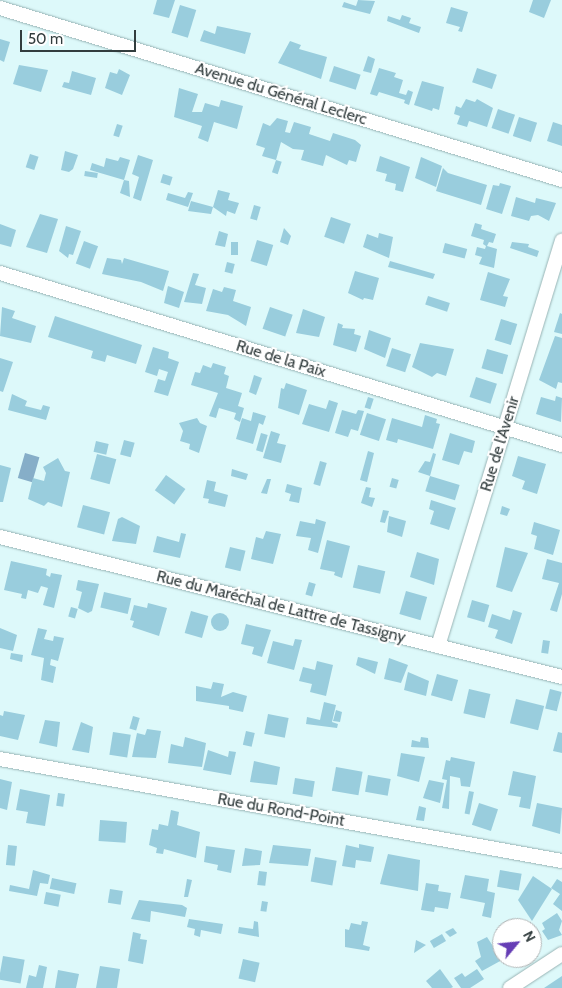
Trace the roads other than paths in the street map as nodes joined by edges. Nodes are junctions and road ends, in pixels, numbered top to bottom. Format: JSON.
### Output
{"nodes":[{"id":1,"x":0,"y":8,"type":"edge"},
{"id":2,"x":562,"y":180,"type":"edge"},
{"id":3,"x":562,"y":241,"type":"edge"},
{"id":4,"x":0,"y":273,"type":"edge"},
{"id":5,"x":505,"y":428,"type":"junction"},
{"id":6,"x":562,"y":445,"type":"edge"},
{"id":7,"x":0,"y":537,"type":"edge"},
{"id":8,"x":438,"y":646,"type":"junction"},
{"id":9,"x":562,"y":677,"type":"edge"},
{"id":10,"x":0,"y":759,"type":"edge"},
{"id":11,"x":562,"y":861,"type":"edge"},
{"id":12,"x":562,"y":954,"type":"edge"},
{"id":13,"x":510,"y":988,"type":"edge"}],
"edges":[{"from":1,"to":2,"type":"street","name":"Avenue du Général Leclerc"},
{"from":3,"to":5,"type":"street","name":"Rue de l'Avenir"},
{"from":4,"to":5,"type":"street","name":"Rue de la Paix"},
{"from":5,"to":6,"type":"street","name":"Rue de la Paix"},
{"from":5,"to":8,"type":"street","name":"Rue de l'Avenir"},
{"from":7,"to":8,"type":"street","name":"Rue du Maréchal de Lattre de Tassigny"},
{"from":8,"to":9,"type":"street","name":"Rue du Maréchal de Lattre de Tassigny"},
{"from":10,"to":11,"type":"street","name":"Rue du Rond-Point"},
{"from":12,"to":13,"type":"street"}]}
